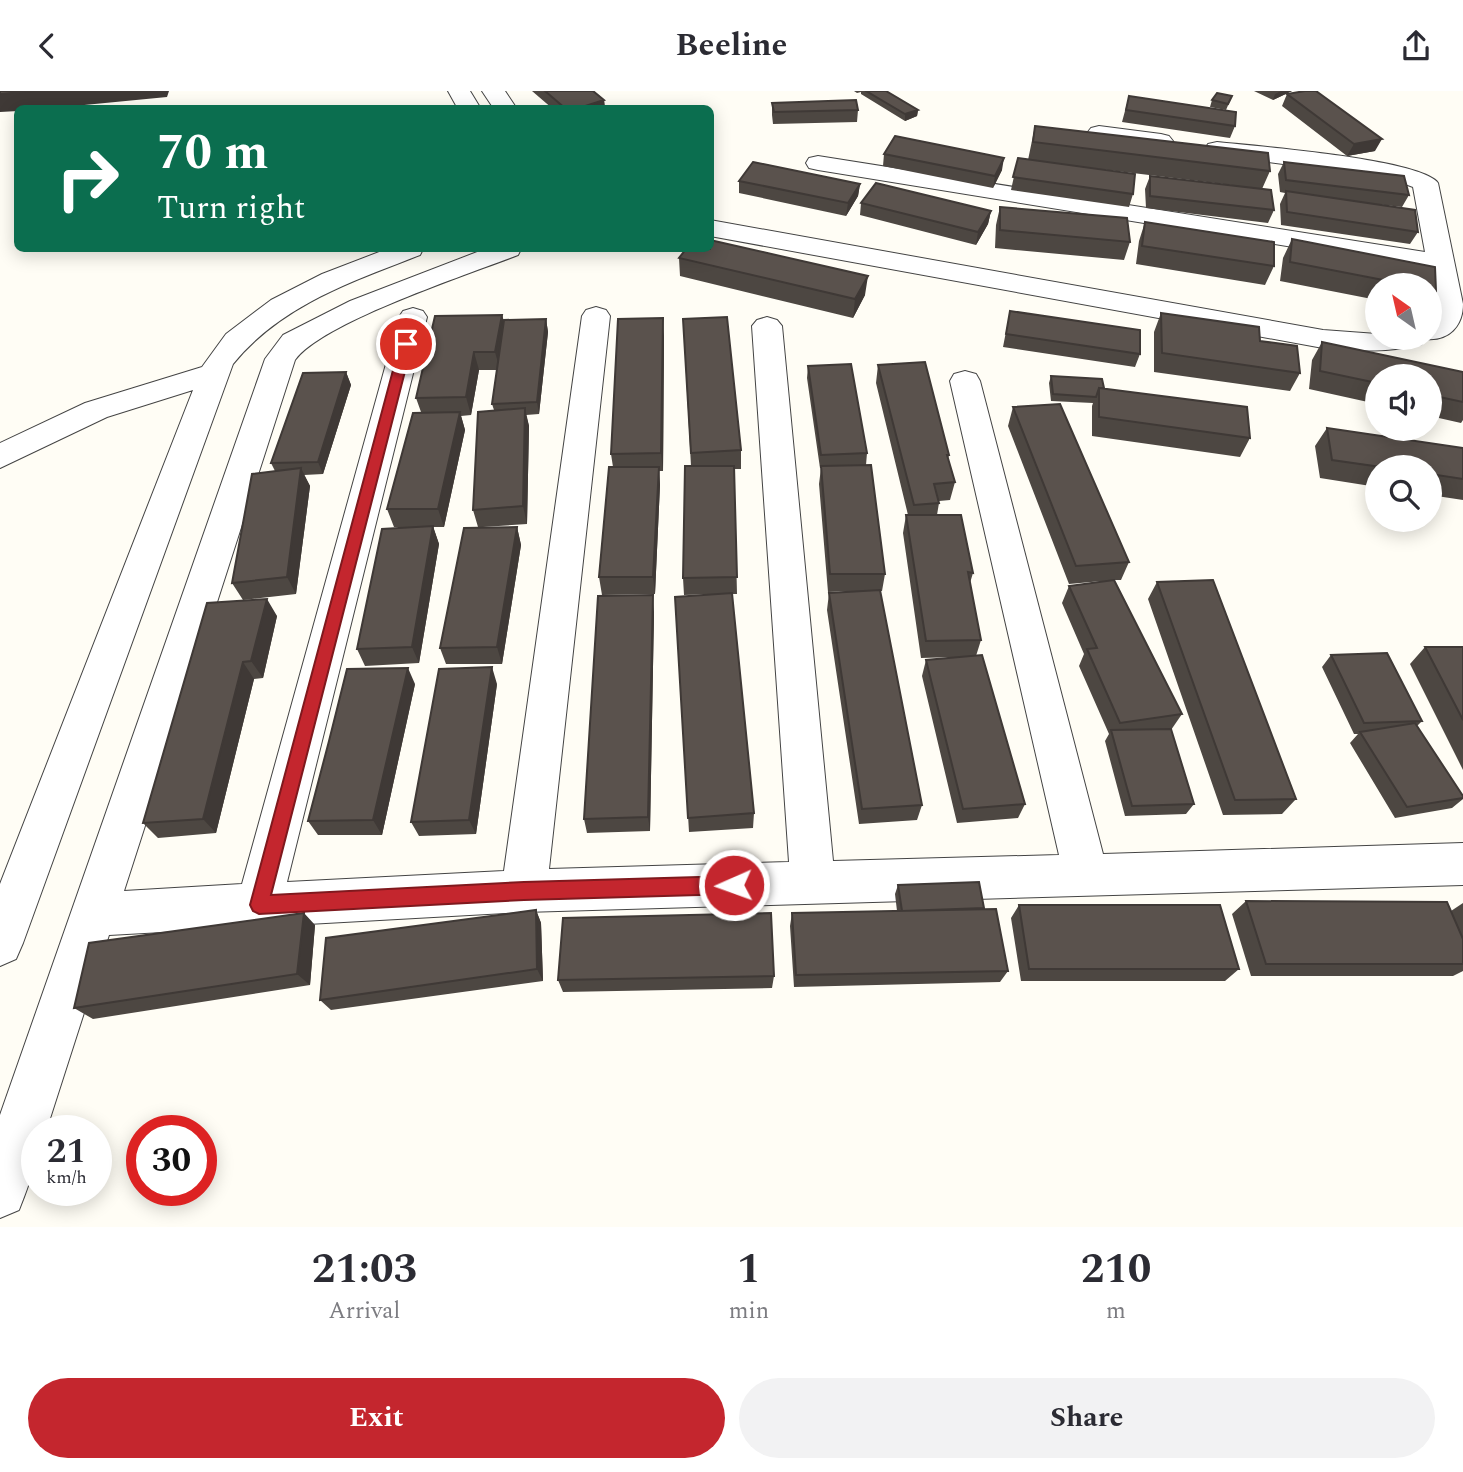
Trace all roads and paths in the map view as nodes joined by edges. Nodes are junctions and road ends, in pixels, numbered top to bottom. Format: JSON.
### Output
{"nodes":[{"id":1,"x":1099,"y":133,"type":"edge"},
{"id":2,"x":818,"y":163,"type":"dead end"},
{"id":3,"x":714,"y":229,"type":"edge"},
{"id":4,"x":403,"y":252,"type":"edge"},
{"id":5,"x":500,"y":252,"type":"edge"},
{"id":6,"x":1441,"y":263,"type":"junction"},
{"id":7,"x":596,"y":316,"type":"dead end"},
{"id":8,"x":413,"y":317,"type":"dead end"},
{"id":9,"x":1442,"y":325,"type":"edge"},
{"id":10,"x":767,"y":326,"type":"dead end"},
{"id":11,"x":1365,"y":342,"type":"edge"},
{"id":12,"x":215,"y":373,"type":"junction"},
{"id":13,"x":965,"y":381,"type":"dead end"},
{"id":14,"x":0,"y":457,"type":"edge"},
{"id":15,"x":1463,"y":864,"type":"edge"},
{"id":16,"x":1086,"y":875,"type":"junction"},
{"id":17,"x":813,"y":883,"type":"junction"},
{"id":18,"x":524,"y":891,"type":"junction"},
{"id":19,"x":259,"y":905,"type":"junction"},
{"id":20,"x":93,"y":914,"type":"junction"},
{"id":21,"x":0,"y":943,"type":"edge"},
{"id":22,"x":0,"y":1191,"type":"edge"}],
"edges":[{"from":1,"to":6,"type":"street"},
{"from":2,"to":6,"type":"street"},
{"from":3,"to":11,"type":"street"},
{"from":4,"to":12,"type":"street"},
{"from":5,"to":20,"type":"street"},
{"from":6,"to":9,"type":"street"},
{"from":7,"to":18,"type":"street"},
{"from":8,"to":19,"type":"street"},
{"from":10,"to":17,"type":"street"},
{"from":12,"to":14,"type":"street"},
{"from":12,"to":21,"type":"street"},
{"from":13,"to":16,"type":"street"},
{"from":15,"to":16,"type":"street"},
{"from":16,"to":17,"type":"street"},
{"from":17,"to":18,"type":"street"},
{"from":18,"to":19,"type":"street"},
{"from":19,"to":20,"type":"street"},
{"from":20,"to":22,"type":"street"}]}
